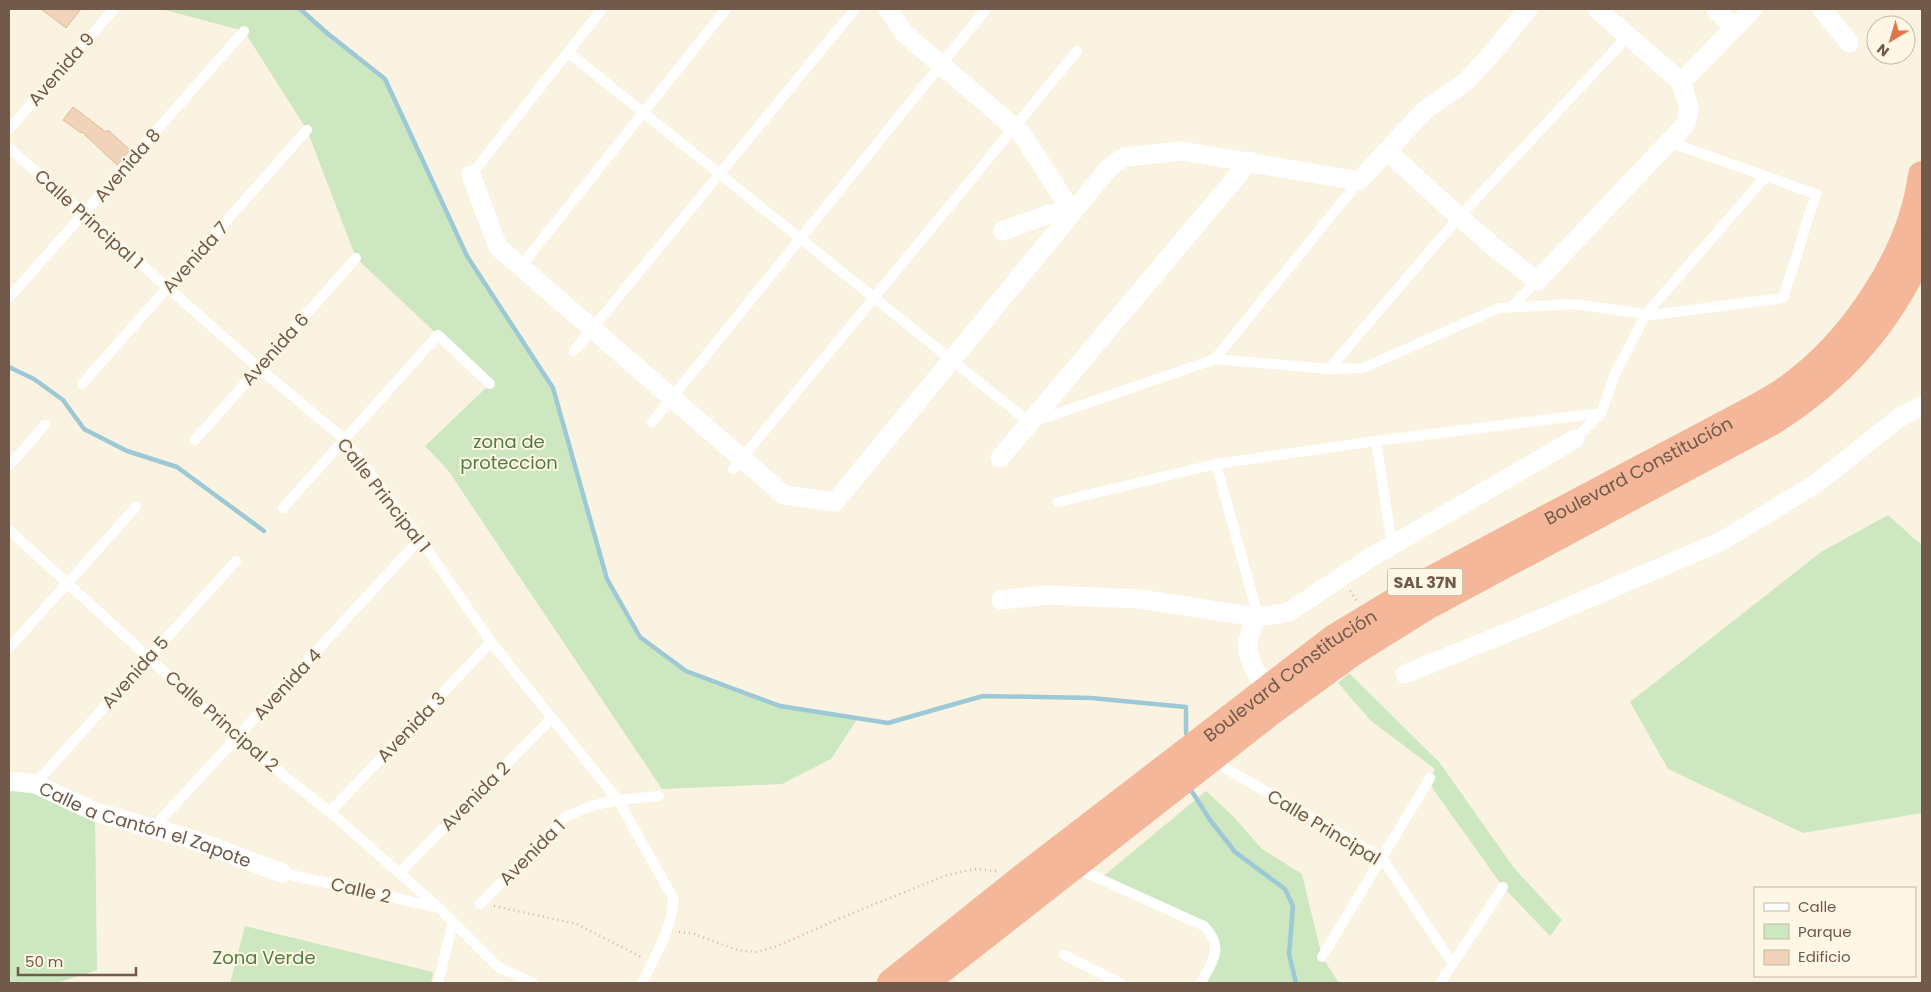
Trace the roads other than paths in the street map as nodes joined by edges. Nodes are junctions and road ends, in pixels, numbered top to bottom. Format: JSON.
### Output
{"nodes":[{"id":1,"x":114,"y":9,"type":"edge"},
{"id":2,"x":602,"y":9,"type":"edge"},
{"id":3,"x":726,"y":9,"type":"edge"},
{"id":4,"x":855,"y":9,"type":"edge"},
{"id":5,"x":888,"y":9,"type":"edge"},
{"id":6,"x":986,"y":9,"type":"edge"},
{"id":7,"x":1528,"y":9,"type":"edge"},
{"id":8,"x":1597,"y":9,"type":"edge"},
{"id":9,"x":1716,"y":9,"type":"edge"},
{"id":10,"x":1753,"y":9,"type":"edge"},
{"id":11,"x":1822,"y":9,"type":"edge"},
{"id":12,"x":1734,"y":29,"type":"junction"},
{"id":13,"x":244,"y":31,"type":"dead end"},
{"id":14,"x":1628,"y":36,"type":"junction"},
{"id":15,"x":1849,"y":43,"type":"dead end"},
{"id":16,"x":1077,"y":51,"type":"dead end"},
{"id":17,"x":568,"y":52,"type":"junction"},
{"id":18,"x":941,"y":64,"type":"junction"},
{"id":19,"x":1681,"y":82,"type":"junction"},
{"id":20,"x":644,"y":112,"type":"junction"},
{"id":21,"x":1014,"y":127,"type":"junction"},
{"id":22,"x":9,"y":130,"type":"edge"},
{"id":23,"x":307,"y":130,"type":"dead end"},
{"id":24,"x":1669,"y":142,"type":"junction"},
{"id":25,"x":9,"y":148,"type":"edge"},
{"id":26,"x":1387,"y":151,"type":"junction"},
{"id":27,"x":1250,"y":162,"type":"junction"},
{"id":28,"x":471,"y":174,"type":"joint"},
{"id":29,"x":720,"y":174,"type":"junction"},
{"id":30,"x":1922,"y":175,"type":"edge"},
{"id":31,"x":1766,"y":176,"type":"junction"},
{"id":32,"x":1359,"y":181,"type":"junction"},
{"id":33,"x":1072,"y":212,"type":"junction"},
{"id":34,"x":83,"y":214,"type":"junction"},
{"id":35,"x":1459,"y":217,"type":"junction"},
{"id":36,"x":1003,"y":231,"type":"dead end"},
{"id":37,"x":800,"y":238,"type":"junction"},
{"id":38,"x":1922,"y":250,"type":"edge"},
{"id":39,"x":356,"y":258,"type":"dead end"},
{"id":40,"x":521,"y":266,"type":"junction"},
{"id":41,"x":1537,"y":280,"type":"junction"},
{"id":42,"x":167,"y":288,"type":"junction"},
{"id":43,"x":9,"y":298,"type":"edge"},
{"id":44,"x":874,"y":298,"type":"junction"},
{"id":45,"x":1511,"y":307,"type":"junction"},
{"id":46,"x":1646,"y":314,"type":"junction"},
{"id":47,"x":592,"y":329,"type":"junction"},
{"id":48,"x":574,"y":351,"type":"dead end"},
{"id":49,"x":1215,"y":359,"type":"junction"},
{"id":50,"x":951,"y":360,"type":"junction"},
{"id":51,"x":259,"y":368,"type":"junction"},
{"id":52,"x":1329,"y":368,"type":"junction"},
{"id":53,"x":82,"y":384,"type":"dead end"},
{"id":54,"x":490,"y":384,"type":"dead end"},
{"id":55,"x":672,"y":398,"type":"junction"},
{"id":56,"x":1922,"y":406,"type":"edge"},
{"id":57,"x":1601,"y":413,"type":"junction"},
{"id":58,"x":652,"y":422,"type":"dead end"},
{"id":59,"x":1030,"y":423,"type":"junction"},
{"id":60,"x":45,"y":425,"type":"dead end"},
{"id":61,"x":344,"y":439,"type":"junction"},
{"id":62,"x":1575,"y":439,"type":"joint"},
{"id":63,"x":195,"y":440,"type":"dead end"},
{"id":64,"x":1376,"y":441,"type":"junction"},
{"id":65,"x":1000,"y":458,"type":"dead end"},
{"id":66,"x":738,"y":464,"type":"junction"},
{"id":67,"x":1216,"y":464,"type":"junction"},
{"id":68,"x":9,"y":466,"type":"edge"},
{"id":69,"x":1058,"y":502,"type":"dead end"},
{"id":70,"x":136,"y":507,"type":"dead end"},
{"id":71,"x":283,"y":508,"type":"dead end"},
{"id":72,"x":9,"y":530,"type":"edge"},
{"id":73,"x":420,"y":539,"type":"junction"},
{"id":74,"x":1392,"y":545,"type":"junction"},
{"id":75,"x":236,"y":561,"type":"dead end"},
{"id":76,"x":67,"y":583,"type":"junction"},
{"id":77,"x":1001,"y":600,"type":"dead end"},
{"id":78,"x":1258,"y":616,"type":"junction"},
{"id":79,"x":492,"y":642,"type":"junction"},
{"id":80,"x":9,"y":648,"type":"edge"},
{"id":81,"x":149,"y":657,"type":"junction"},
{"id":82,"x":1404,"y":674,"type":"dead end"},
{"id":83,"x":1266,"y":689,"type":"junction"},
{"id":84,"x":552,"y":718,"type":"junction"},
{"id":85,"x":237,"y":738,"type":"junction"},
{"id":86,"x":1210,"y":759,"type":"junction"},
{"id":87,"x":1430,"y":778,"type":"dead end"},
{"id":88,"x":9,"y":781,"type":"edge"},
{"id":89,"x":35,"y":784,"type":"junction"},
{"id":90,"x":658,"y":796,"type":"dead end"},
{"id":91,"x":618,"y":800,"type":"junction"},
{"id":92,"x":330,"y":812,"type":"junction"},
{"id":93,"x":153,"y":828,"type":"junction"},
{"id":94,"x":1382,"y":858,"type":"junction"},
{"id":95,"x":1073,"y":867,"type":"junction"},
{"id":96,"x":282,"y":873,"type":"joint"},
{"id":97,"x":399,"y":873,"type":"junction"},
{"id":98,"x":1503,"y":887,"type":"dead end"},
{"id":99,"x":480,"y":904,"type":"road end"},
{"id":100,"x":439,"y":908,"type":"junction"},
{"id":101,"x":453,"y":922,"type":"junction"},
{"id":102,"x":1064,"y":955,"type":"dead end"},
{"id":103,"x":1322,"y":957,"type":"dead end"},
{"id":104,"x":1453,"y":964,"type":"junction"},
{"id":105,"x":438,"y":983,"type":"edge"},
{"id":106,"x":533,"y":983,"type":"edge"},
{"id":107,"x":642,"y":983,"type":"edge"},
{"id":108,"x":890,"y":983,"type":"edge"},
{"id":109,"x":924,"y":983,"type":"edge"},
{"id":110,"x":1120,"y":983,"type":"edge"},
{"id":111,"x":1201,"y":983,"type":"edge"},
{"id":112,"x":1440,"y":983,"type":"edge"}],
"edges":[{"from":1,"to":22,"type":"lane","name":"Avenida 9"},
{"from":2,"to":17,"type":"lane"},
{"from":3,"to":20,"type":"lane"},
{"from":4,"to":29,"type":"lane"},
{"from":5,"to":18,"type":"street"},
{"from":6,"to":18,"type":"lane"},
{"from":7,"to":26,"type":"street"},
{"from":8,"to":14,"type":"street"},
{"from":9,"to":12,"type":"street"},
{"from":10,"to":12,"type":"street"},
{"from":11,"to":15,"type":"street"},
{"from":12,"to":19,"type":"street"},
{"from":13,"to":34,"type":"lane","name":"Avenida 8"},
{"from":14,"to":19,"type":"street"},
{"from":14,"to":35,"type":"lane"},
{"from":16,"to":21,"type":"lane"},
{"from":17,"to":20,"type":"lane"},
{"from":17,"to":28,"type":"lane"},
{"from":18,"to":21,"type":"street"},
{"from":18,"to":37,"type":"lane"},
{"from":19,"to":24,"type":"street"},
{"from":20,"to":29,"type":"lane"},
{"from":20,"to":40,"type":"lane"},
{"from":21,"to":33,"type":"street"},
{"from":21,"to":44,"type":"lane"},
{"from":23,"to":42,"type":"lane","name":"Avenida 7"},
{"from":24,"to":31,"type":"lane"},
{"from":24,"to":41,"type":"street"},
{"from":25,"to":34,"type":"lane","name":"Calle Principal 1"},
{"from":26,"to":32,"type":"street"},
{"from":26,"to":35,"type":"street"},
{"from":27,"to":32,"type":"street"},
{"from":27,"to":33,"type":"street"},
{"from":27,"to":59,"type":"street"},
{"from":28,"to":40,"type":"street"},
{"from":29,"to":37,"type":"lane"},
{"from":29,"to":47,"type":"lane"},
{"from":30,"to":83,"type":"highway","name":"Boulevard Constitución","number":"SAL 37N"},
{"from":31,"to":46,"type":"lane"},
{"from":31,"to":46,"type":"lane"},
{"from":32,"to":49,"type":"lane"},
{"from":33,"to":36,"type":"street"},
{"from":33,"to":50,"type":"street"},
{"from":34,"to":42,"type":"lane","name":"Calle Principal 1"},
{"from":34,"to":43,"type":"lane","name":"Avenida 8"},
{"from":35,"to":41,"type":"street"},
{"from":35,"to":52,"type":"lane"},
{"from":37,"to":44,"type":"lane"},
{"from":37,"to":55,"type":"lane"},
{"from":38,"to":86,"type":"highway","name":"Boulevard Constitución","number":"SAL 37N"},
{"from":39,"to":51,"type":"lane","name":"Avenida 6"},
{"from":40,"to":47,"type":"street"},
{"from":41,"to":45,"type":"lane"},
{"from":42,"to":51,"type":"lane","name":"Calle Principal 1"},
{"from":42,"to":53,"type":"lane","name":"Avenida 7"},
{"from":44,"to":50,"type":"lane"},
{"from":44,"to":66,"type":"lane"},
{"from":45,"to":46,"type":"lane"},
{"from":45,"to":52,"type":"lane"},
{"from":46,"to":57,"type":"lane"},
{"from":47,"to":48,"type":"lane"},
{"from":47,"to":55,"type":"street"},
{"from":49,"to":52,"type":"lane"},
{"from":49,"to":59,"type":"lane"},
{"from":50,"to":59,"type":"lane"},
{"from":50,"to":66,"type":"street"},
{"from":51,"to":61,"type":"lane","name":"Calle Principal 1"},
{"from":51,"to":63,"type":"lane","name":"Avenida 6"},
{"from":54,"to":61,"type":"lane"},
{"from":55,"to":58,"type":"lane"},
{"from":55,"to":66,"type":"street"},
{"from":56,"to":82,"type":"street"},
{"from":57,"to":62,"type":"lane"},
{"from":57,"to":64,"type":"lane"},
{"from":59,"to":65,"type":"street"},
{"from":60,"to":68,"type":"lane"},
{"from":61,"to":71,"type":"lane"},
{"from":61,"to":73,"type":"lane","name":"Calle Principal 1"},
{"from":62,"to":74,"type":"street"},
{"from":64,"to":67,"type":"lane"},
{"from":64,"to":74,"type":"lane"},
{"from":67,"to":69,"type":"lane"},
{"from":67,"to":78,"type":"lane"},
{"from":70,"to":76,"type":"lane"},
{"from":72,"to":76,"type":"lane","name":"Calle Principal 2"},
{"from":73,"to":79,"type":"lane","name":"Calle Principal 1"},
{"from":73,"to":85,"type":"lane","name":"Avenida 4"},
{"from":74,"to":78,"type":"street"},
{"from":75,"to":81,"type":"lane","name":"Avenida 5"},
{"from":76,"to":80,"type":"lane"},
{"from":76,"to":81,"type":"lane","name":"Calle Principal 2"},
{"from":77,"to":78,"type":"street"},
{"from":78,"to":83,"type":"street"},
{"from":79,"to":84,"type":"lane","name":"Calle Principal 1"},
{"from":79,"to":92,"type":"lane","name":"Avenida 3"},
{"from":81,"to":85,"type":"lane","name":"Calle Principal 2"},
{"from":81,"to":89,"type":"lane","name":"Avenida 5"},
{"from":83,"to":108,"type":"highway","name":"Boulevard Constitución","number":"SAL 37N"},
{"from":84,"to":91,"type":"lane","name":"Calle Principal 1"},
{"from":84,"to":97,"type":"lane","name":"Avenida 2"},
{"from":85,"to":92,"type":"lane","name":"Calle Principal 2"},
{"from":85,"to":93,"type":"lane","name":"Avenida 4"},
{"from":86,"to":94,"type":"lane","name":"Calle Principal"},
{"from":86,"to":95,"type":"highway","name":"Boulevard Constitución","number":"SAL 37N"},
{"from":87,"to":94,"type":"lane"},
{"from":88,"to":89,"type":"street","name":"Calle a Cantón el Zapote"},
{"from":89,"to":93,"type":"street","name":"Calle a Cantón el Zapote"},
{"from":90,"to":91,"type":"lane","name":"Avenida 1"},
{"from":91,"to":99,"type":"lane","name":"Avenida 1"},
{"from":91,"to":107,"type":"lane","name":"Calle Principal 1"},
{"from":92,"to":97,"type":"lane","name":"Calle Principal 2"},
{"from":93,"to":96,"type":"street","name":"Calle a Cantón el Zapote"},
{"from":94,"to":103,"type":"lane"},
{"from":94,"to":104,"type":"lane","name":"Calle Principal"},
{"from":95,"to":109,"type":"highway","name":"Boulevard Constitución","number":"SAL 37N"},
{"from":95,"to":111,"type":"lane"},
{"from":96,"to":100,"type":"lane","name":"Calle 2"},
{"from":97,"to":100,"type":"lane","name":"Calle Principal 2"},
{"from":98,"to":104,"type":"lane"},
{"from":100,"to":101,"type":"lane","name":"Calle Principal 2"},
{"from":101,"to":105,"type":"lane"},
{"from":101,"to":106,"type":"lane","name":"Calle Principal 2"},
{"from":102,"to":110,"type":"lane"},
{"from":104,"to":112,"type":"lane"}]}
